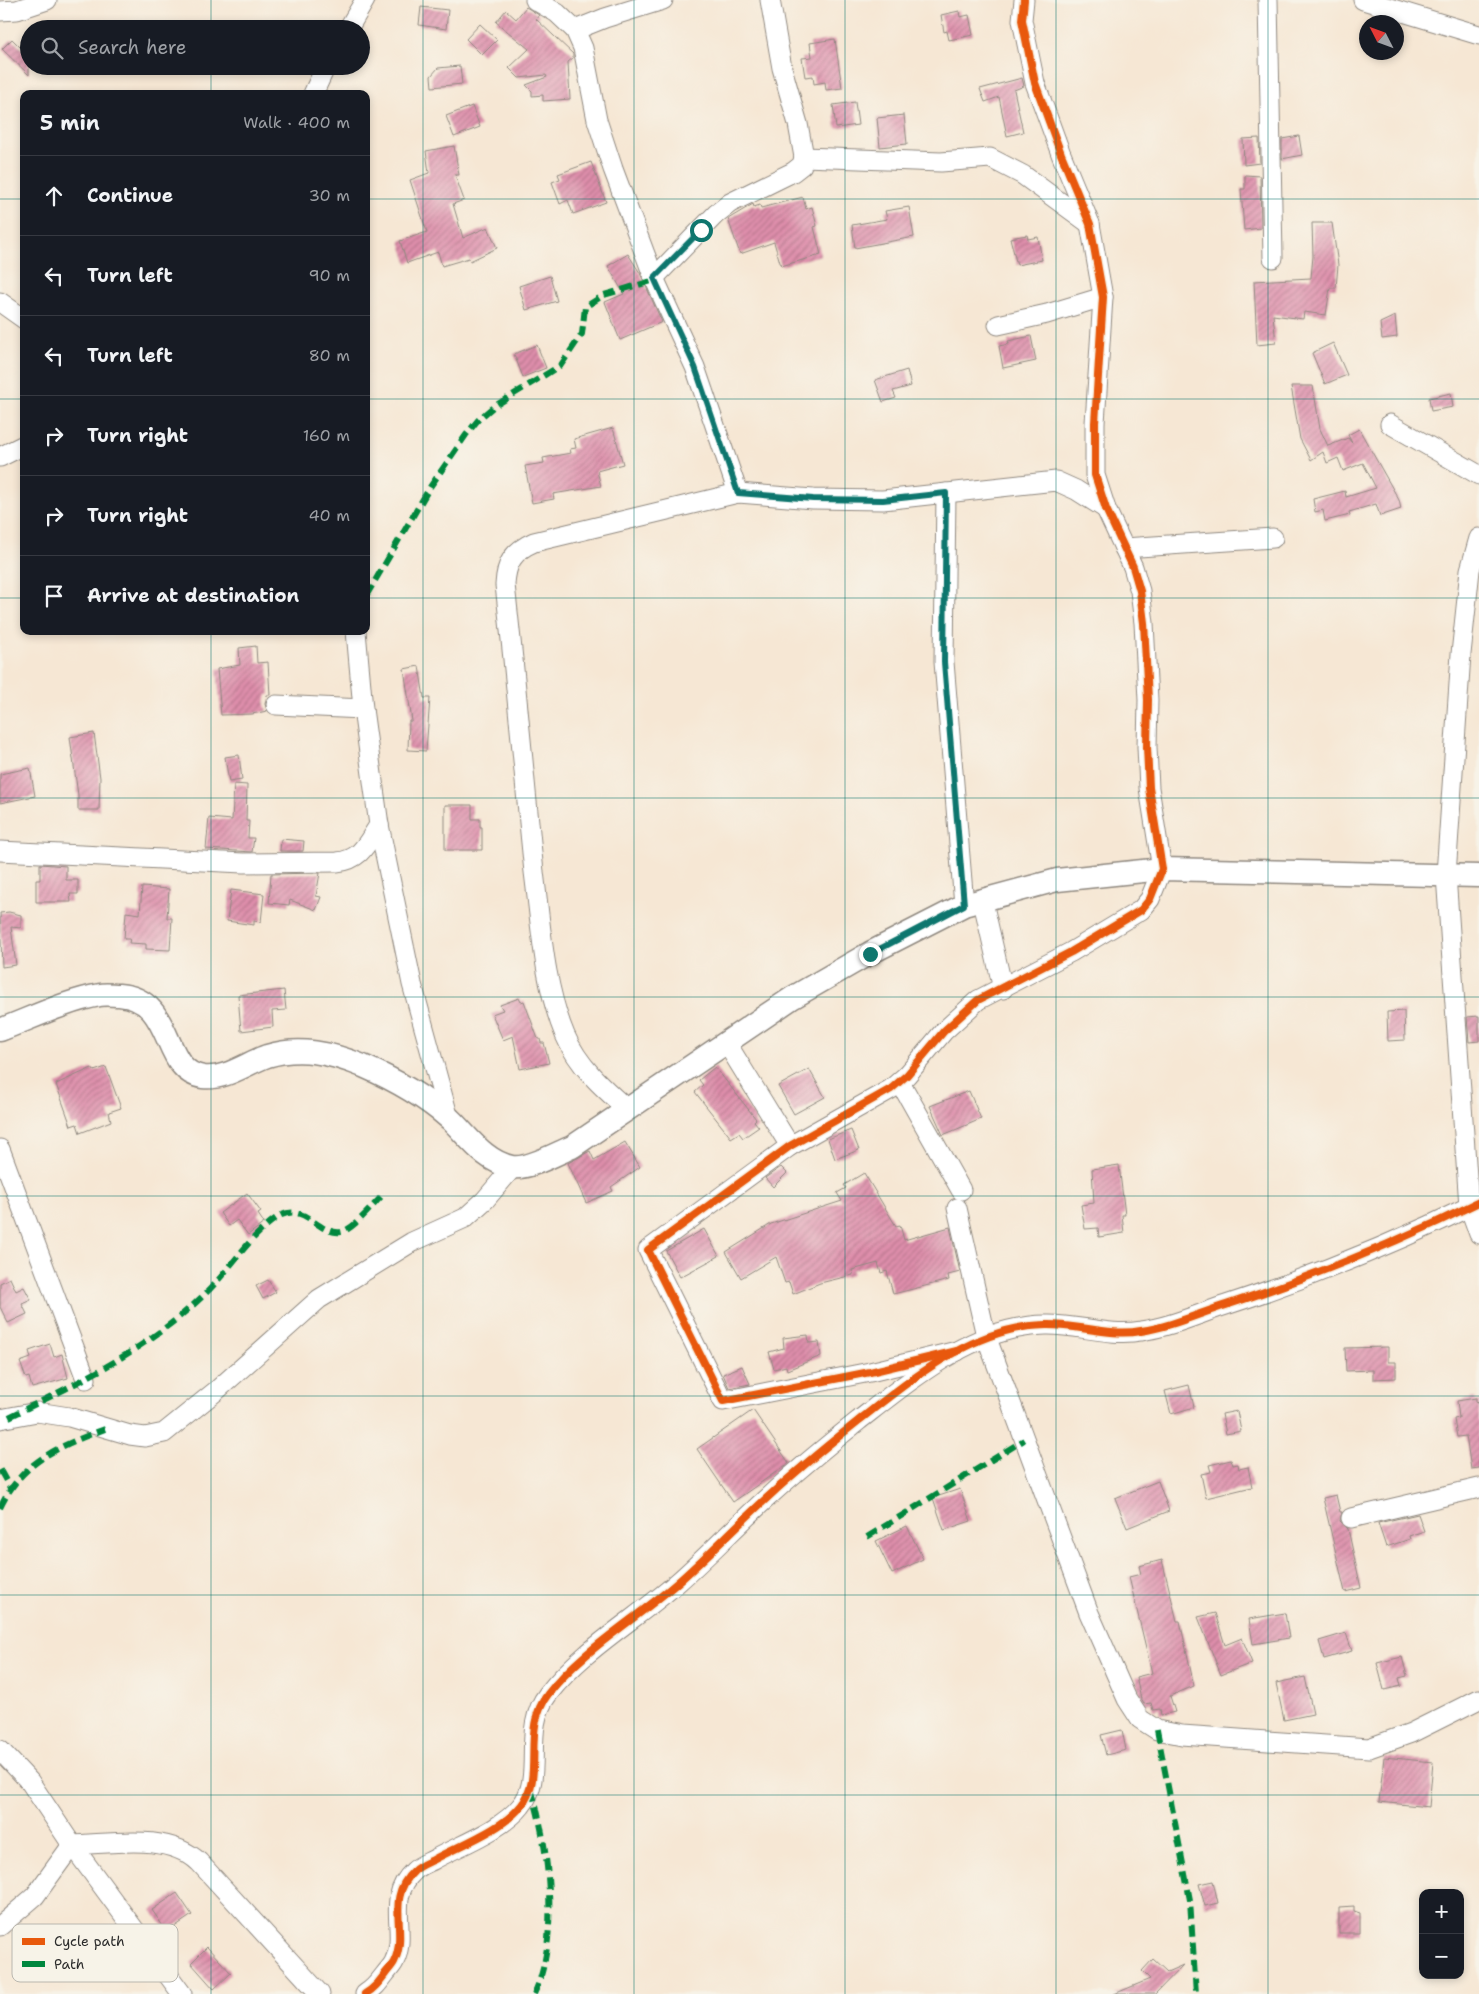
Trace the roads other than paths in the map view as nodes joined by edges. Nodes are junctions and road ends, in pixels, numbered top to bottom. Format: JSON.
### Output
{"nodes":[{"id":1,"x":47,"y":0,"type":"edge"},
{"id":2,"x":365,"y":0,"type":"edge"},
{"id":3,"x":535,"y":0,"type":"edge"},
{"id":4,"x":663,"y":0,"type":"edge"},
{"id":5,"x":770,"y":0,"type":"edge"},
{"id":6,"x":1024,"y":0,"type":"edge"},
{"id":7,"x":1268,"y":0,"type":"edge"},
{"id":8,"x":1362,"y":0,"type":"edge"},
{"id":9,"x":1421,"y":8,"type":"edge"},
{"id":10,"x":0,"y":11,"type":"edge"},
{"id":11,"x":353,"y":20,"type":"edge"},
{"id":12,"x":576,"y":30,"type":"junction"},
{"id":13,"x":1479,"y":35,"type":"edge"},
{"id":14,"x":322,"y":75,"type":"edge"},
{"id":15,"x":315,"y":90,"type":"edge"},
{"id":16,"x":804,"y":156,"type":"junction"},
{"id":17,"x":1090,"y":224,"type":"junction"},
{"id":18,"x":1273,"y":258,"type":"dead end"},
{"id":19,"x":654,"y":278,"type":"junction"},
{"id":20,"x":1103,"y":297,"type":"junction"},
{"id":21,"x":0,"y":302,"type":"edge"},
{"id":22,"x":20,"y":316,"type":"edge"},
{"id":23,"x":998,"y":325,"type":"dead end"},
{"id":24,"x":1390,"y":424,"type":"dead end"},
{"id":25,"x":20,"y":447,"type":"edge"},
{"id":26,"x":0,"y":457,"type":"edge"},
{"id":27,"x":1479,"y":475,"type":"edge"},
{"id":28,"x":738,"y":493,"type":"junction"},
{"id":29,"x":946,"y":493,"type":"junction"},
{"id":30,"x":1106,"y":509,"type":"junction"},
{"id":31,"x":1273,"y":538,"type":"dead end"},
{"id":32,"x":1479,"y":538,"type":"edge"},
{"id":33,"x":1124,"y":548,"type":"junction"},
{"id":34,"x":356,"y":635,"type":"edge"},
{"id":35,"x":276,"y":705,"type":"dead end"},
{"id":36,"x":363,"y":709,"type":"junction"},
{"id":37,"x":379,"y":825,"type":"junction"},
{"id":38,"x":0,"y":851,"type":"edge"},
{"id":39,"x":1162,"y":869,"type":"junction"},
{"id":40,"x":1446,"y":876,"type":"junction"},
{"id":41,"x":1479,"y":876,"type":"edge"},
{"id":42,"x":973,"y":903,"type":"junction"},
{"id":43,"x":1003,"y":989,"type":"junction"},
{"id":44,"x":0,"y":1030,"type":"edge"},
{"id":45,"x":726,"y":1042,"type":"junction"},
{"id":46,"x":900,"y":1082,"type":"junction"},
{"id":47,"x":628,"y":1110,"type":"junction"},
{"id":48,"x":449,"y":1119,"type":"junction"},
{"id":49,"x":790,"y":1146,"type":"junction"},
{"id":50,"x":0,"y":1149,"type":"edge"},
{"id":51,"x":512,"y":1167,"type":"junction"},
{"id":52,"x":961,"y":1190,"type":"dead end"},
{"id":53,"x":1474,"y":1204,"type":"edge"},
{"id":54,"x":957,"y":1208,"type":"dead end"},
{"id":55,"x":1479,"y":1234,"type":"edge"},
{"id":56,"x":986,"y":1336,"type":"junction"},
{"id":57,"x":958,"y":1351,"type":"junction"},
{"id":58,"x":86,"y":1379,"type":"dead end"},
{"id":59,"x":0,"y":1419,"type":"edge"},
{"id":60,"x":1479,"y":1488,"type":"edge"},
{"id":61,"x":1352,"y":1518,"type":"dead end"},
{"id":62,"x":1479,"y":1699,"type":"edge"},
{"id":63,"x":0,"y":1750,"type":"edge"},
{"id":64,"x":72,"y":1845,"type":"junction"},
{"id":65,"x":130,"y":1924,"type":"edge"},
{"id":66,"x":0,"y":1926,"type":"edge"},
{"id":67,"x":173,"y":1982,"type":"edge"},
{"id":68,"x":182,"y":1994,"type":"edge"},
{"id":69,"x":320,"y":1994,"type":"edge"},
{"id":70,"x":365,"y":1994,"type":"edge"}],
"edges":[{"from":1,"to":10,"type":"street"},
{"from":2,"to":11,"type":"street"},
{"from":3,"to":12,"type":"street"},
{"from":4,"to":12,"type":"street"},
{"from":5,"to":16,"type":"street"},
{"from":6,"to":17,"type":"street"},
{"from":7,"to":18,"type":"street"},
{"from":8,"to":9,"type":"street"},
{"from":9,"to":13,"type":"street"},
{"from":12,"to":19,"type":"street"},
{"from":14,"to":15,"type":"street"},
{"from":16,"to":17,"type":"street"},
{"from":16,"to":19,"type":"street"},
{"from":17,"to":20,"type":"street"},
{"from":19,"to":28,"type":"street"},
{"from":20,"to":23,"type":"street"},
{"from":20,"to":30,"type":"street"},
{"from":21,"to":22,"type":"street"},
{"from":24,"to":27,"type":"street"},
{"from":25,"to":26,"type":"street"},
{"from":28,"to":29,"type":"street"},
{"from":28,"to":47,"type":"street"},
{"from":29,"to":30,"type":"street"},
{"from":29,"to":42,"type":"street"},
{"from":30,"to":33,"type":"street"},
{"from":31,"to":33,"type":"street"},
{"from":32,"to":40,"type":"street"},
{"from":33,"to":39,"type":"street"},
{"from":34,"to":36,"type":"street"},
{"from":35,"to":36,"type":"street"},
{"from":36,"to":37,"type":"street"},
{"from":37,"to":38,"type":"street"},
{"from":37,"to":48,"type":"street"},
{"from":39,"to":40,"type":"street"},
{"from":39,"to":42,"type":"street"},
{"from":39,"to":43,"type":"street"},
{"from":40,"to":41,"type":"street"},
{"from":40,"to":53,"type":"street"},
{"from":42,"to":43,"type":"street"},
{"from":42,"to":45,"type":"street"},
{"from":43,"to":46,"type":"street"},
{"from":44,"to":48,"type":"street"},
{"from":45,"to":47,"type":"street"},
{"from":45,"to":49,"type":"street"},
{"from":46,"to":49,"type":"street"},
{"from":46,"to":52,"type":"street"},
{"from":47,"to":51,"type":"street"},
{"from":48,"to":51,"type":"street"},
{"from":49,"to":57,"type":"street"},
{"from":50,"to":58,"type":"street"},
{"from":51,"to":59,"type":"street"},
{"from":53,"to":55,"type":"street"},
{"from":53,"to":56,"type":"street"},
{"from":54,"to":56,"type":"street"},
{"from":56,"to":57,"type":"street"},
{"from":56,"to":62,"type":"street"},
{"from":57,"to":70,"type":"street"},
{"from":60,"to":61,"type":"street"},
{"from":63,"to":64,"type":"street"},
{"from":64,"to":65,"type":"street"},
{"from":64,"to":66,"type":"street"},
{"from":64,"to":69,"type":"street"},
{"from":67,"to":68,"type":"street"}]}
